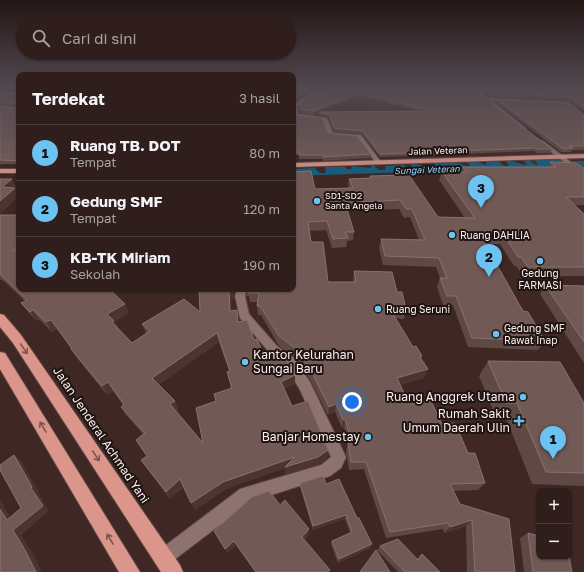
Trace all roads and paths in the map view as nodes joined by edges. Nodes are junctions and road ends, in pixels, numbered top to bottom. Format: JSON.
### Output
{"nodes":[{"id":1,"x":505,"y":114,"type":"edge"},
{"id":2,"x":296,"y":115,"type":"edge"},
{"id":3,"x":531,"y":134,"type":"edge"},
{"id":4,"x":537,"y":139,"type":"edge"},
{"id":5,"x":562,"y":156,"type":"junction"},
{"id":6,"x":584,"y":156,"type":"edge"},
{"id":7,"x":378,"y":162,"type":"junction"},
{"id":8,"x":296,"y":165,"type":"edge"},
{"id":9,"x":0,"y":171,"type":"edge"},
{"id":10,"x":16,"y":171,"type":"edge"},
{"id":11,"x":584,"y":174,"type":"edge"},
{"id":12,"x":241,"y":292,"type":"edge"},
{"id":13,"x":0,"y":318,"type":"edge"},
{"id":14,"x":0,"y":357,"type":"edge"},
{"id":15,"x":164,"y":557,"type":"junction"},
{"id":16,"x":130,"y":572,"type":"edge"},
{"id":17,"x":173,"y":572,"type":"edge"}],
"edges":[{"from":1,"to":3,"type":"street"},
{"from":2,"to":7,"type":"street"},
{"from":4,"to":5,"type":"street"},
{"from":5,"to":6,"type":"main road","name":"Jalan Veteran"},
{"from":5,"to":7,"type":"main road","name":"Jalan Veteran"},
{"from":5,"to":11,"type":"street"},
{"from":7,"to":8,"type":"main road","name":"Jalan Veteran"},
{"from":9,"to":10,"type":"main road"},
{"from":12,"to":15,"type":"street"},
{"from":13,"to":15,"type":"highway","name":"Jalan Jenderal Achmad Yani","one_way":true},
{"from":16,"to":14,"type":"highway","one_way":true},
{"from":15,"to":17,"type":"highway","name":"Jalan Jenderal Achmad Yani"}]}
